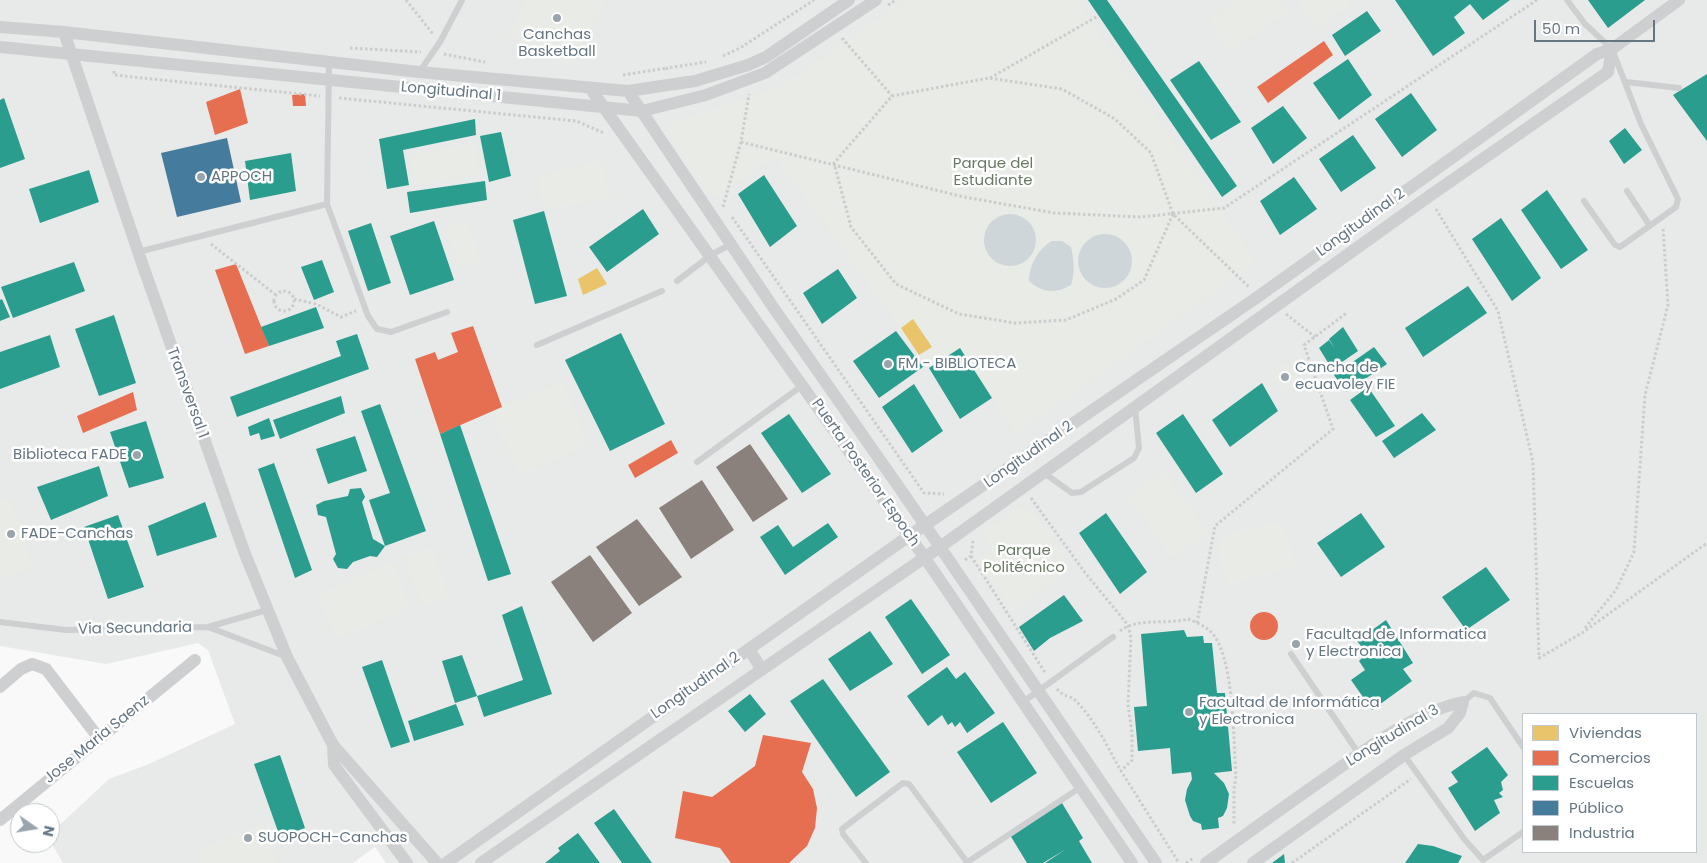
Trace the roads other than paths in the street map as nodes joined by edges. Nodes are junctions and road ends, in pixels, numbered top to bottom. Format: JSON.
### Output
{"nodes":[{"id":1,"x":462,"y":0,"type":"edge"},
{"id":2,"x":849,"y":0,"type":"edge"},
{"id":3,"x":876,"y":0,"type":"edge"},
{"id":4,"x":1567,"y":0,"type":"edge"},
{"id":5,"x":1679,"y":0,"type":"edge"},
{"id":6,"x":0,"y":27,"type":"edge"},
{"id":7,"x":64,"y":32,"type":"junction"},
{"id":8,"x":0,"y":47,"type":"edge"},
{"id":9,"x":1612,"y":49,"type":"junction"},
{"id":10,"x":70,"y":52,"type":"junction"},
{"id":11,"x":329,"y":63,"type":"junction"},
{"id":12,"x":419,"y":72,"type":"junction"},
{"id":13,"x":329,"y":80,"type":"junction"},
{"id":14,"x":1626,"y":82,"type":"junction"},
{"id":15,"x":590,"y":88,"type":"junction"},
{"id":16,"x":1679,"y":88,"type":"dead end"},
{"id":17,"x":628,"y":91,"type":"junction"},
{"id":18,"x":605,"y":107,"type":"junction"},
{"id":19,"x":641,"y":110,"type":"junction"},
{"id":20,"x":1627,"y":191,"type":"dead end"},
{"id":21,"x":1584,"y":201,"type":"dead end"},
{"id":22,"x":327,"y":204,"type":"junction"},
{"id":23,"x":1650,"y":226,"type":"junction"},
{"id":24,"x":731,"y":244,"type":"junction"},
{"id":25,"x":138,"y":252,"type":"junction"},
{"id":26,"x":711,"y":255,"type":"junction"},
{"id":27,"x":1312,"y":257,"type":"junction"},
{"id":28,"x":1324,"y":272,"type":"junction"},
{"id":29,"x":677,"y":281,"type":"dead end"},
{"id":30,"x":662,"y":291,"type":"dead end"},
{"id":31,"x":448,"y":312,"type":"dead end"},
{"id":32,"x":536,"y":345,"type":"dead end"},
{"id":33,"x":803,"y":385,"type":"junction"},
{"id":34,"x":1135,"y":407,"type":"junction"},
{"id":35,"x":697,"y":462,"type":"dead end"},
{"id":36,"x":1044,"y":473,"type":"junction"},
{"id":37,"x":925,"y":526,"type":"junction"},
{"id":38,"x":909,"y":536,"type":"junction"},
{"id":39,"x":940,"y":547,"type":"junction"},
{"id":40,"x":924,"y":558,"type":"junction"},
{"id":41,"x":267,"y":610,"type":"junction"},
{"id":42,"x":0,"y":622,"type":"edge"},
{"id":43,"x":208,"y":627,"type":"junction"},
{"id":44,"x":1113,"y":637,"type":"road end"},
{"id":45,"x":749,"y":649,"type":"junction"},
{"id":46,"x":1291,"y":654,"type":"dead end"},
{"id":47,"x":287,"y":657,"type":"junction"},
{"id":48,"x":195,"y":660,"type":"dead end"},
{"id":49,"x":762,"y":670,"type":"junction"},
{"id":50,"x":0,"y":687,"type":"edge"},
{"id":51,"x":1038,"y":690,"type":"junction"},
{"id":52,"x":1023,"y":702,"type":"junction"},
{"id":53,"x":1463,"y":702,"type":"junction"},
{"id":54,"x":98,"y":737,"type":"junction"},
{"id":55,"x":333,"y":744,"type":"junction"},
{"id":56,"x":1522,"y":746,"type":"edge"},
{"id":57,"x":1359,"y":754,"type":"junction"},
{"id":58,"x":1404,"y":755,"type":"junction"},
{"id":59,"x":1081,"y":787,"type":"junction"},
{"id":60,"x":0,"y":820,"type":"edge"},
{"id":61,"x":1522,"y":833,"type":"edge"},
{"id":62,"x":407,"y":863,"type":"edge"},
{"id":63,"x":437,"y":863,"type":"edge"},
{"id":64,"x":446,"y":863,"type":"edge"},
{"id":65,"x":481,"y":863,"type":"edge"},
{"id":66,"x":866,"y":863,"type":"edge"},
{"id":67,"x":966,"y":863,"type":"edge"},
{"id":68,"x":1132,"y":863,"type":"edge"},
{"id":69,"x":1156,"y":863,"type":"edge"},
{"id":70,"x":1206,"y":863,"type":"edge"},
{"id":71,"x":1253,"y":863,"type":"edge"}],
"edges":[{"from":1,"to":12,"type":"lane"},
{"from":2,"to":17,"type":"street","name":"Longitudinal 1"},
{"from":3,"to":19,"type":"street","name":"Longitudinal 1"},
{"from":4,"to":9,"type":"lane"},
{"from":5,"to":9,"type":"street","name":"Longitudinal 2"},
{"from":6,"to":7,"type":"street","name":"Longitudinal 1"},
{"from":7,"to":10,"type":"street","name":"Transversal 1"},
{"from":7,"to":11,"type":"street","name":"Longitudinal 1"},
{"from":8,"to":10,"type":"street","name":"Longitudinal 1"},
{"from":9,"to":14,"type":"lane"},
{"from":9,"to":27,"type":"street","name":"Longitudinal 2"},
{"from":9,"to":28,"type":"street","name":"Longitudinal 2"},
{"from":10,"to":13,"type":"street","name":"Longitudinal 1"},
{"from":10,"to":25,"type":"street","name":"Transversal 1"},
{"from":11,"to":12,"type":"street","name":"Longitudinal 1"},
{"from":11,"to":13,"type":"lane"},
{"from":12,"to":15,"type":"street","name":"Longitudinal 1"},
{"from":13,"to":18,"type":"street","name":"Longitudinal 1"},
{"from":13,"to":22,"type":"lane"},
{"from":14,"to":16,"type":"lane"},
{"from":14,"to":23,"type":"lane"},
{"from":15,"to":17,"type":"street","name":"Longitudinal 1"},
{"from":15,"to":18,"type":"street","name":"Puerta Posterior Espoch"},
{"from":17,"to":19,"type":"street","name":"Puerta Posterior Espoch"},
{"from":18,"to":19,"type":"street","name":"Longitudinal 1"},
{"from":18,"to":26,"type":"street","name":"Puerta Posterior Espoch"},
{"from":19,"to":24,"type":"street","name":"Puerta Posterior Espoch"},
{"from":20,"to":23,"type":"lane"},
{"from":21,"to":23,"type":"lane"},
{"from":22,"to":25,"type":"lane"},
{"from":22,"to":31,"type":"lane"},
{"from":24,"to":26,"type":"lane"},
{"from":24,"to":37,"type":"street","name":"Puerta Posterior Espoch"},
{"from":25,"to":41,"type":"street","name":"Transversal 1"},
{"from":26,"to":29,"type":"lane"},
{"from":26,"to":33,"type":"street","name":"Puerta Posterior Espoch"},
{"from":27,"to":28,"type":"street"},
{"from":27,"to":37,"type":"street","name":"Longitudinal 2"},
{"from":28,"to":34,"type":"street","name":"Longitudinal 2"},
{"from":30,"to":32,"type":"lane"},
{"from":33,"to":35,"type":"lane"},
{"from":33,"to":38,"type":"street","name":"Puerta Posterior Espoch"},
{"from":34,"to":36,"type":"street","name":"Longitudinal 2"},
{"from":34,"to":36,"type":"lane"},
{"from":36,"to":39,"type":"street","name":"Longitudinal 2"},
{"from":37,"to":38,"type":"street","name":"Longitudinal 2"},
{"from":37,"to":39,"type":"street","name":"Puerta Posterior Espoch"},
{"from":38,"to":40,"type":"street","name":"Puerta Posterior Espoch"},
{"from":38,"to":45,"type":"street","name":"Longitudinal 2"},
{"from":39,"to":40,"type":"street","name":"Longitudinal 2"},
{"from":39,"to":51,"type":"street","name":"Puerta Posterior Espoch"},
{"from":40,"to":49,"type":"street","name":"Longitudinal 2"},
{"from":40,"to":52,"type":"street","name":"Puerta Posterior Espoch"},
{"from":41,"to":43,"type":"lane","name":"Via Secundaria"},
{"from":41,"to":47,"type":"street","name":"Transversal 1"},
{"from":42,"to":43,"type":"lane","name":"Via Secundaria"},
{"from":43,"to":47,"type":"lane"},
{"from":44,"to":51,"type":"lane"},
{"from":45,"to":49,"type":"street"},
{"from":45,"to":64,"type":"street","name":"Longitudinal 2"},
{"from":46,"to":57,"type":"lane"},
{"from":47,"to":55,"type":"street","name":"Transversal 1"},
{"from":48,"to":54,"type":"street","name":"Jose Maria Saenz"},
{"from":49,"to":65,"type":"street","name":"Longitudinal 2"},
{"from":50,"to":54,"type":"street"},
{"from":51,"to":52,"type":"lane"},
{"from":51,"to":69,"type":"street","name":"Puerta Posterior Espoch"},
{"from":52,"to":59,"type":"street","name":"Puerta Posterior Espoch"},
{"from":53,"to":56,"type":"lane"},
{"from":53,"to":57,"type":"street","name":"Longitudinal 3"},
{"from":53,"to":58,"type":"street","name":"Longitudinal 3"},
{"from":54,"to":60,"type":"street","name":"Jose Maria Saenz"},
{"from":55,"to":62,"type":"street","name":"Transversal 1"},
{"from":55,"to":63,"type":"street","name":"Transversal 1"},
{"from":57,"to":70,"type":"street","name":"Longitudinal 3"},
{"from":58,"to":61,"type":"lane"},
{"from":58,"to":71,"type":"street","name":"Longitudinal 3"},
{"from":59,"to":67,"type":"lane"},
{"from":59,"to":68,"type":"street","name":"Puerta Posterior Espoch"},
{"from":66,"to":67,"type":"lane"}]}
